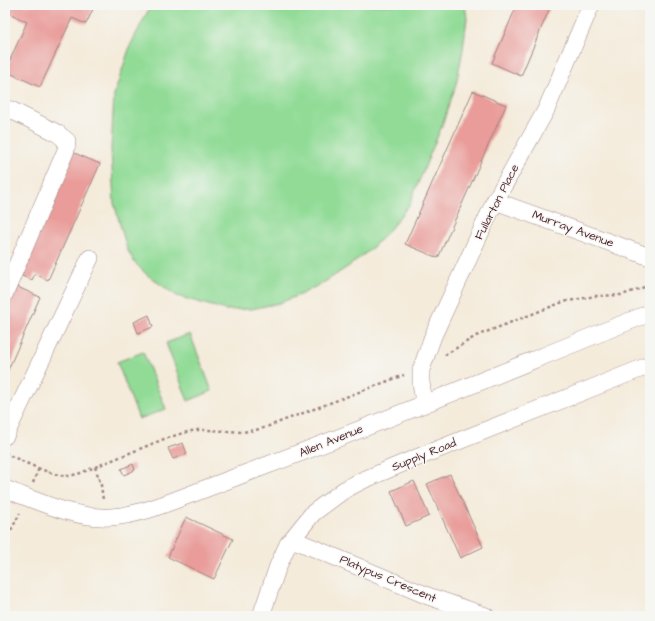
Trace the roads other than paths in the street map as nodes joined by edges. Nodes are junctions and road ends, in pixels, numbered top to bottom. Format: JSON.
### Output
{"nodes":[{"id":1,"x":591,"y":5,"type":"edge"},
{"id":2,"x":5,"y":109,"type":"edge"},
{"id":3,"x":495,"y":201,"type":"junction"},
{"id":4,"x":90,"y":258,"type":"dead end"},
{"id":5,"x":650,"y":258,"type":"edge"},
{"id":6,"x":5,"y":293,"type":"edge"},
{"id":7,"x":650,"y":313,"type":"edge"},
{"id":8,"x":650,"y":365,"type":"edge"},
{"id":9,"x":424,"y":404,"type":"junction"},
{"id":10,"x":5,"y":436,"type":"edge"},
{"id":11,"x":5,"y":490,"type":"edge"},
{"id":12,"x":292,"y":539,"type":"junction"},
{"id":13,"x":261,"y":616,"type":"edge"},
{"id":14,"x":486,"y":616,"type":"edge"}],
"edges":[{"from":1,"to":3,"type":"street","name":"Fullarton Place"},
{"from":2,"to":6,"type":"street"},
{"from":3,"to":5,"type":"street","name":"Murray Avenue"},
{"from":3,"to":9,"type":"street","name":"Fullarton Place"},
{"from":4,"to":10,"type":"street"},
{"from":7,"to":9,"type":"street","name":"Allen Avenue"},
{"from":8,"to":12,"type":"street","name":"Supply Road"},
{"from":9,"to":11,"type":"street","name":"Allen Avenue"},
{"from":12,"to":13,"type":"street","name":"Supply Road"},
{"from":12,"to":14,"type":"street","name":"Platypus Crescent"}]}
